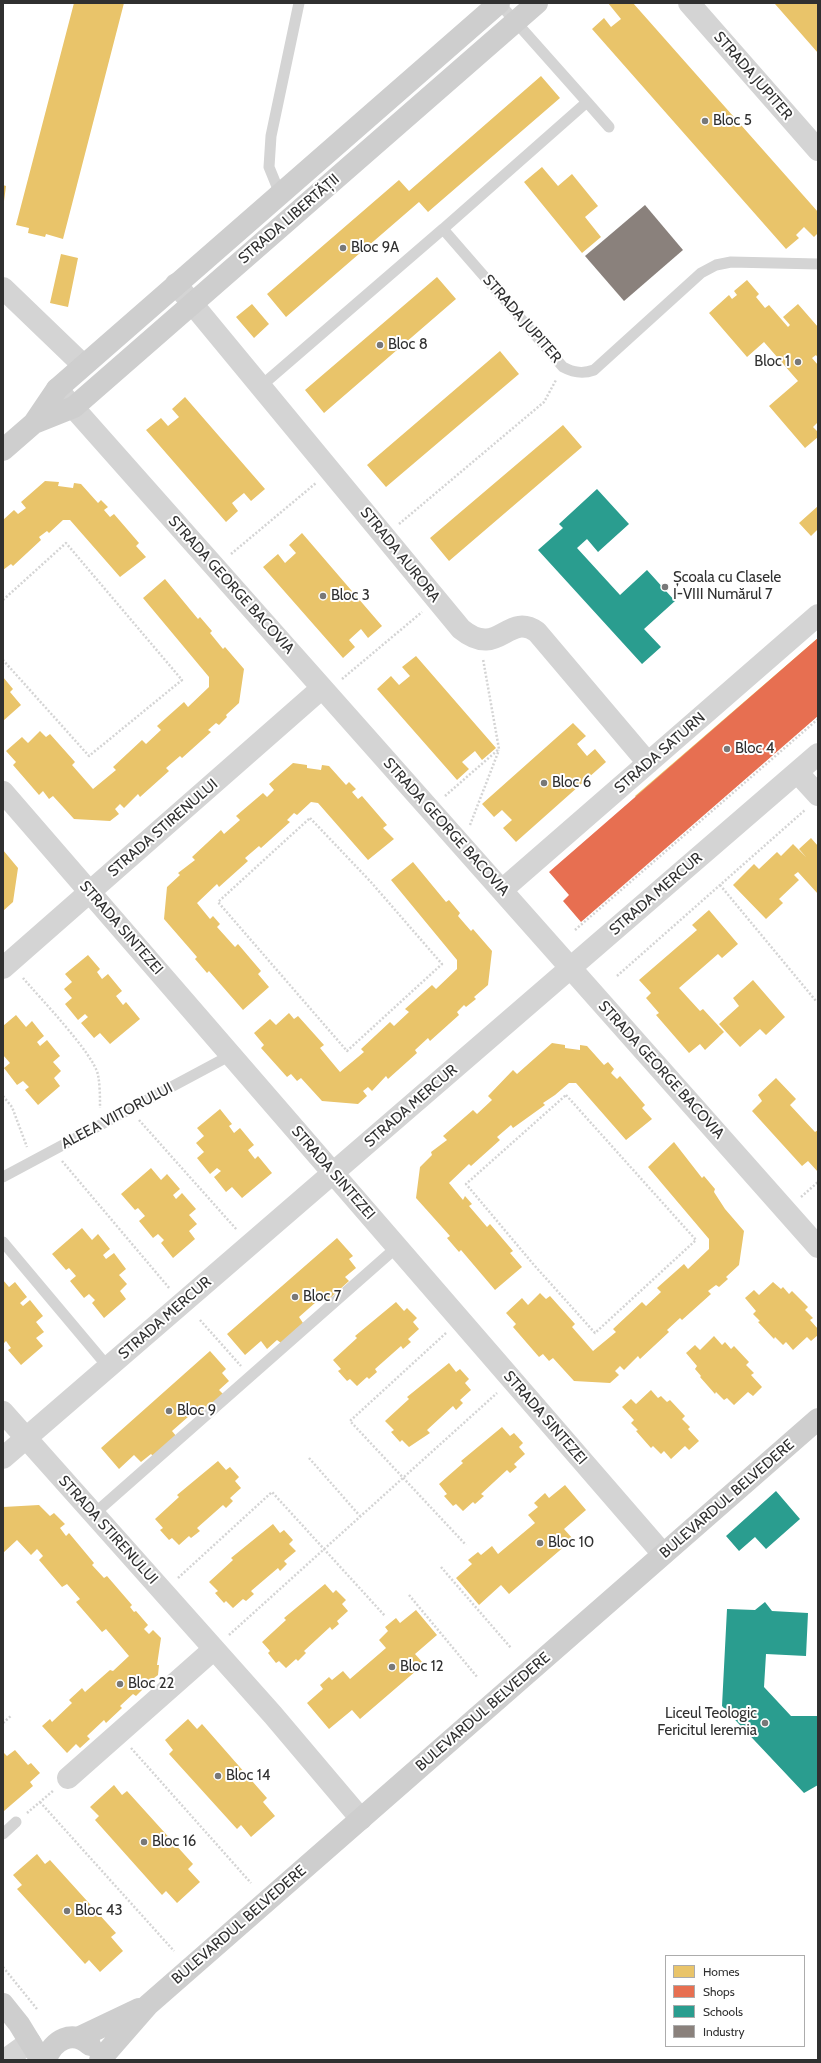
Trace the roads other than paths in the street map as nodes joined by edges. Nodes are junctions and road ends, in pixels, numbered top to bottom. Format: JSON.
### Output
{"nodes":[{"id":1,"x":299,"y":3,"type":"edge"},
{"id":2,"x":499,"y":3,"type":"edge"},
{"id":3,"x":537,"y":3,"type":"edge"},
{"id":4,"x":694,"y":5,"type":"edge"},
{"id":5,"x":515,"y":22,"type":"junction"},
{"id":6,"x":587,"y":102,"type":"junction"},
{"id":7,"x":362,"y":122,"type":"junction"},
{"id":8,"x":609,"y":127,"type":"dead end"},
{"id":9,"x":380,"y":140,"type":"junction"},
{"id":10,"x":818,"y":150,"type":"edge"},
{"id":11,"x":280,"y":194,"type":"junction"},
{"id":12,"x":443,"y":230,"type":"junction"},
{"id":13,"x":818,"y":264,"type":"edge"},
{"id":14,"x":176,"y":284,"type":"junction"},
{"id":15,"x":3,"y":288,"type":"edge"},
{"id":16,"x":192,"y":304,"type":"junction"},
{"id":17,"x":84,"y":366,"type":"junction"},
{"id":18,"x":261,"y":386,"type":"junction"},
{"id":19,"x":57,"y":389,"type":"junction"},
{"id":20,"x":74,"y":407,"type":"junction"},
{"id":21,"x":34,"y":423,"type":"junction"},
{"id":22,"x":3,"y":450,"type":"edge"},
{"id":23,"x":818,"y":615,"type":"edge"},
{"id":24,"x":324,"y":690,"type":"junction"},
{"id":25,"x":818,"y":754,"type":"edge"},
{"id":26,"x":648,"y":763,"type":"junction"},
{"id":27,"x":797,"y":772,"type":"junction"},
{"id":28,"x":3,"y":792,"type":"edge"},
{"id":29,"x":813,"y":801,"type":"edge"},
{"id":30,"x":502,"y":890,"type":"junction"},
{"id":31,"x":90,"y":892,"type":"junction"},
{"id":32,"x":6,"y":965,"type":"edge"},
{"id":33,"x":570,"y":968,"type":"junction"},
{"id":34,"x":231,"y":1055,"type":"junction"},
{"id":35,"x":333,"y":1173,"type":"junction"},
{"id":36,"x":3,"y":1177,"type":"edge"},
{"id":37,"x":3,"y":1242,"type":"edge"},
{"id":38,"x":818,"y":1247,"type":"edge"},
{"id":39,"x":397,"y":1248,"type":"junction"},
{"id":40,"x":108,"y":1367,"type":"junction"},
{"id":41,"x":3,"y":1412,"type":"edge"},
{"id":42,"x":818,"y":1419,"type":"edge"},
{"id":43,"x":26,"y":1438,"type":"junction"},
{"id":44,"x":3,"y":1458,"type":"edge"},
{"id":45,"x":94,"y":1514,"type":"junction"},
{"id":46,"x":663,"y":1554,"type":"junction"},
{"id":47,"x":214,"y":1649,"type":"junction"},
{"id":48,"x":68,"y":1778,"type":"road end"},
{"id":49,"x":361,"y":1818,"type":"junction"},
{"id":50,"x":16,"y":1822,"type":"road end"},
{"id":51,"x":3,"y":1834,"type":"edge"},
{"id":52,"x":3,"y":2004,"type":"edge"},
{"id":53,"x":148,"y":2006,"type":"junction"},
{"id":54,"x":19,"y":2024,"type":"junction"},
{"id":55,"x":70,"y":2038,"type":"junction"},
{"id":56,"x":35,"y":2051,"type":"edge"},
{"id":57,"x":5,"y":2060,"type":"edge"},
{"id":58,"x":46,"y":2060,"type":"edge"},
{"id":59,"x":99,"y":2060,"type":"edge"}],
"edges":[{"from":1,"to":11,"type":"lane"},
{"from":2,"to":5,"type":"lane"},
{"from":2,"to":7,"type":"main road","name":"STRADA LIBERTĂȚII"},
{"from":3,"to":5,"type":"main road","name":"STRADA LIBERTĂȚII"},
{"from":4,"to":10,"type":"street","name":"STRADA JUPITER"},
{"from":5,"to":6,"type":"lane"},
{"from":5,"to":9,"type":"main road","name":"STRADA LIBERTĂȚII"},
{"from":6,"to":8,"type":"lane"},
{"from":6,"to":12,"type":"lane"},
{"from":7,"to":9,"type":"main road"},
{"from":7,"to":11,"type":"main road","name":"STRADA LIBERTĂȚII"},
{"from":9,"to":16,"type":"main road","name":"STRADA LIBERTĂȚII"},
{"from":11,"to":14,"type":"main road","name":"STRADA LIBERTĂȚII"},
{"from":12,"to":13,"type":"lane","name":"STRADA JUPITER"},
{"from":12,"to":18,"type":"lane"},
{"from":14,"to":16,"type":"street","name":"STRADA AURORA"},
{"from":14,"to":17,"type":"main road","name":"STRADA LIBERTĂȚII"},
{"from":15,"to":17,"type":"street"},
{"from":16,"to":18,"type":"street","name":"STRADA AURORA"},
{"from":16,"to":20,"type":"main road","name":"STRADA LIBERTĂȚII"},
{"from":17,"to":19,"type":"main road","name":"STRADA LIBERTĂȚII"},
{"from":18,"to":26,"type":"street","name":"STRADA AURORA"},
{"from":19,"to":20,"type":"street","name":"STRADA GEORGE BACOVIA"},
{"from":19,"to":21,"type":"main road","name":"STRADA LIBERTĂȚII"},
{"from":20,"to":21,"type":"main road","name":"STRADA LIBERTĂȚII"},
{"from":20,"to":24,"type":"street","name":"STRADA GEORGE BACOVIA"},
{"from":21,"to":22,"type":"main road","name":"STRADA LIBERTĂȚII"},
{"from":23,"to":26,"type":"street","name":"STRADA SATURN"},
{"from":24,"to":30,"type":"street","name":"STRADA GEORGE BACOVIA"},
{"from":24,"to":31,"type":"street","name":"STRADA STIRENULUI"},
{"from":25,"to":27,"type":"street","name":"STRADA MERCUR"},
{"from":26,"to":30,"type":"street","name":"STRADA SATURN"},
{"from":27,"to":29,"type":"street"},
{"from":27,"to":33,"type":"street","name":"STRADA MERCUR"},
{"from":28,"to":31,"type":"street","name":"STRADA SINTEZEI"},
{"from":30,"to":33,"type":"street","name":"STRADA GEORGE BACOVIA"},
{"from":31,"to":32,"type":"street","name":"STRADA STIRENULUI"},
{"from":31,"to":34,"type":"street","name":"STRADA SINTEZEI"},
{"from":33,"to":35,"type":"street","name":"STRADA MERCUR"},
{"from":33,"to":38,"type":"street","name":"STRADA GEORGE BACOVIA"},
{"from":34,"to":35,"type":"street","name":"STRADA SINTEZEI"},
{"from":34,"to":36,"type":"lane","name":"ALEEA VIITORULUI"},
{"from":35,"to":39,"type":"street","name":"STRADA SINTEZEI"},
{"from":35,"to":40,"type":"street","name":"STRADA MERCUR"},
{"from":37,"to":40,"type":"lane"},
{"from":39,"to":45,"type":"lane"},
{"from":39,"to":46,"type":"street","name":"STRADA SINTEZEI"},
{"from":40,"to":43,"type":"street","name":"STRADA MERCUR"},
{"from":41,"to":43,"type":"street","name":"STRADA STIRENULUI"},
{"from":42,"to":46,"type":"main road","name":"BULEVARDUL BELVEDERE"},
{"from":43,"to":44,"type":"street","name":"STRADA MERCUR"},
{"from":43,"to":45,"type":"street","name":"STRADA STIRENULUI"},
{"from":45,"to":47,"type":"street","name":"STRADA STIRENULUI"},
{"from":46,"to":49,"type":"main road","name":"BULEVARDUL BELVEDERE"},
{"from":47,"to":48,"type":"street"},
{"from":47,"to":49,"type":"street","name":"STRADA STIRENULUI"},
{"from":49,"to":53,"type":"main road","name":"BULEVARDUL BELVEDERE"},
{"from":50,"to":51,"type":"lane"},
{"from":52,"to":54,"type":"main road"},
{"from":53,"to":55,"type":"main road","name":"BULEVARDUL BELVEDERE"},
{"from":53,"to":59,"type":"main road","name":"BULEVARDUL BELVEDERE"},
{"from":54,"to":55,"type":"main road"},
{"from":54,"to":56,"type":"main road"},
{"from":55,"to":58,"type":"main road"},
{"from":55,"to":59,"type":"main road"},
{"from":56,"to":57,"type":"street"}]}
